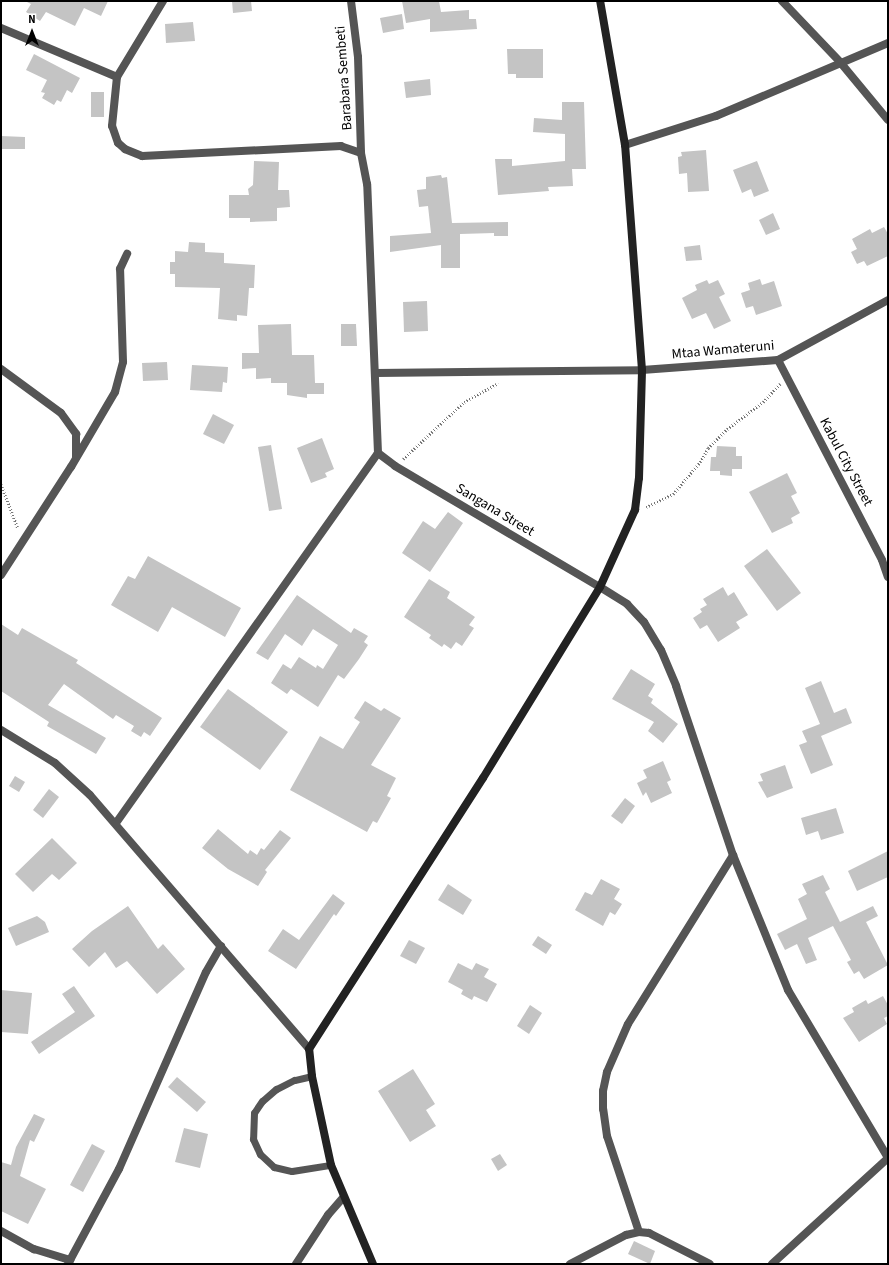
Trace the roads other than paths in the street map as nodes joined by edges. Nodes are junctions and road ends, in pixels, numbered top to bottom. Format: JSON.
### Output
{"nodes":[{"id":1,"x":163,"y":1,"type":"edge"},
{"id":2,"x":350,"y":1,"type":"edge"},
{"id":3,"x":600,"y":1,"type":"edge"},
{"id":4,"x":782,"y":1,"type":"edge"},
{"id":5,"x":1,"y":28,"type":"edge"},
{"id":6,"x":888,"y":43,"type":"edge"},
{"id":7,"x":840,"y":62,"type":"junction"},
{"id":8,"x":117,"y":77,"type":"junction"},
{"id":9,"x":888,"y":120,"type":"edge"},
{"id":10,"x":625,"y":145,"type":"junction"},
{"id":11,"x":361,"y":153,"type":"junction"},
{"id":12,"x":127,"y":254,"type":"dead end"},
{"id":13,"x":888,"y":300,"type":"edge"},
{"id":14,"x":778,"y":360,"type":"junction"},
{"id":15,"x":1,"y":369,"type":"edge"},
{"id":16,"x":642,"y":370,"type":"junction"},
{"id":17,"x":376,"y":373,"type":"junction"},
{"id":18,"x":378,"y":453,"type":"junction"},
{"id":19,"x":76,"y":458,"type":"junction"},
{"id":20,"x":1,"y":575,"type":"edge"},
{"id":21,"x":888,"y":577,"type":"edge"},
{"id":22,"x":600,"y":587,"type":"junction"},
{"id":23,"x":1,"y":730,"type":"edge"},
{"id":24,"x":116,"y":823,"type":"junction"},
{"id":25,"x":733,"y":855,"type":"junction"},
{"id":26,"x":221,"y":946,"type":"junction"},
{"id":27,"x":309,"y":1049,"type":"junction"},
{"id":28,"x":312,"y":1076,"type":"junction"},
{"id":29,"x":888,"y":1158,"type":"edge"},
{"id":30,"x":331,"y":1165,"type":"junction"},
{"id":31,"x":343,"y":1198,"type":"junction"},
{"id":32,"x":1,"y":1232,"type":"edge"},
{"id":33,"x":638,"y":1232,"type":"junction"},
{"id":34,"x":69,"y":1262,"type":"edge"},
{"id":35,"x":296,"y":1264,"type":"edge"},
{"id":36,"x":373,"y":1264,"type":"edge"},
{"id":37,"x":570,"y":1264,"type":"edge"},
{"id":38,"x":710,"y":1264,"type":"edge"},
{"id":39,"x":772,"y":1264,"type":"edge"}],
"edges":[{"from":1,"to":8,"type":"street"},
{"from":2,"to":11,"type":"street","name":"Barabara Sembeti"},
{"from":3,"to":10,"type":"street"},
{"from":4,"to":7,"type":"street"},
{"from":5,"to":8,"type":"street"},
{"from":6,"to":7,"type":"street"},
{"from":7,"to":9,"type":"street"},
{"from":7,"to":10,"type":"street"},
{"from":8,"to":11,"type":"street"},
{"from":10,"to":16,"type":"street"},
{"from":11,"to":17,"type":"street","name":"Barabara Sembeti"},
{"from":12,"to":19,"type":"street"},
{"from":13,"to":14,"type":"street","name":"Mtaa Wamateruni"},
{"from":14,"to":16,"type":"street","name":"Mtaa Wamateruni"},
{"from":14,"to":21,"type":"street","name":"Kabul City Street"},
{"from":15,"to":19,"type":"street"},
{"from":16,"to":17,"type":"street","name":"Mtaa Wamateruni"},
{"from":16,"to":22,"type":"street"},
{"from":17,"to":18,"type":"street","name":"Barabara Sembeti"},
{"from":18,"to":22,"type":"street","name":"Sangana Street"},
{"from":18,"to":24,"type":"street"},
{"from":19,"to":20,"type":"street"},
{"from":22,"to":25,"type":"street","name":"Sangana Street"},
{"from":22,"to":27,"type":"street"},
{"from":23,"to":24,"type":"street"},
{"from":24,"to":26,"type":"street"},
{"from":25,"to":29,"type":"street","name":"Sangana Street"},
{"from":25,"to":33,"type":"street"},
{"from":26,"to":27,"type":"street"},
{"from":26,"to":34,"type":"street"},
{"from":27,"to":28,"type":"street"},
{"from":28,"to":30,"type":"street"},
{"from":28,"to":30,"type":"lane"},
{"from":29,"to":39,"type":"street"},
{"from":30,"to":31,"type":"street"},
{"from":31,"to":35,"type":"street"},
{"from":31,"to":36,"type":"street"},
{"from":32,"to":34,"type":"street"},
{"from":33,"to":37,"type":"street"},
{"from":33,"to":38,"type":"street"}]}
